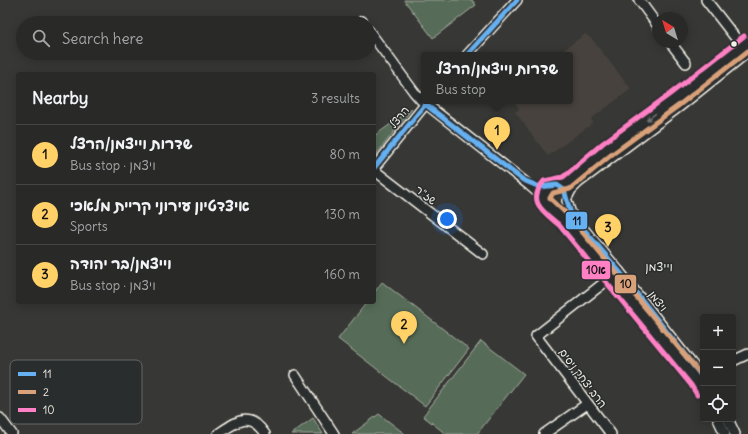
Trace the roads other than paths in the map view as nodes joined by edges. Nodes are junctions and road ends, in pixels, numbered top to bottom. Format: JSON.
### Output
{"nodes":[{"id":1,"x":517,"y":0,"type":"edge"},
{"id":2,"x":706,"y":0,"type":"edge"},
{"id":3,"x":639,"y":1,"type":"edge"},
{"id":4,"x":652,"y":18,"type":"edge"},
{"id":5,"x":734,"y":36,"type":"dead end"},
{"id":6,"x":376,"y":41,"type":"edge"},
{"id":7,"x":748,"y":42,"type":"edge"},
{"id":8,"x":675,"y":48,"type":"edge"},
{"id":9,"x":470,"y":52,"type":"edge"},
{"id":10,"x":748,"y":52,"type":"edge"},
{"id":11,"x":686,"y":63,"type":"dead end"},
{"id":12,"x":421,"y":98,"type":"edge"},
{"id":13,"x":424,"y":104,"type":"edge"},
{"id":14,"x":428,"y":104,"type":"edge"},
{"id":15,"x":376,"y":166,"type":"edge"},
{"id":16,"x":376,"y":171,"type":"edge"},
{"id":17,"x":523,"y":180,"type":"junction"},
{"id":18,"x":552,"y":186,"type":"junction"},
{"id":19,"x":567,"y":198,"type":"junction"},
{"id":20,"x":547,"y":206,"type":"junction"},
{"id":21,"x":483,"y":254,"type":"dead end"},
{"id":22,"x":615,"y":274,"type":"junction"},
{"id":23,"x":748,"y":354,"type":"edge"},
{"id":24,"x":736,"y":360,"type":"edge"},
{"id":25,"x":295,"y":376,"type":"dead end"},
{"id":26,"x":700,"y":377,"type":"edge"},
{"id":27,"x":587,"y":404,"type":"junction"},
{"id":28,"x":0,"y":418,"type":"edge"},
{"id":29,"x":719,"y":422,"type":"edge"},
{"id":30,"x":729,"y":422,"type":"edge"},
{"id":31,"x":12,"y":434,"type":"edge"},
{"id":32,"x":218,"y":434,"type":"edge"},
{"id":33,"x":265,"y":434,"type":"edge"},
{"id":34,"x":334,"y":434,"type":"edge"},
{"id":35,"x":544,"y":434,"type":"edge"},
{"id":36,"x":611,"y":434,"type":"edge"},
{"id":37,"x":725,"y":434,"type":"edge"},
{"id":38,"x":735,"y":434,"type":"edge"}],
"edges":[{"from":1,"to":9,"type":"street"},
{"from":2,"to":5,"type":"street"},
{"from":3,"to":4,"type":"street"},
{"from":6,"to":12,"type":"street","name":"ויצמן"},
{"from":7,"to":18,"type":"street","one_way":true},
{"from":8,"to":11,"type":"street"},
{"from":10,"to":19,"type":"street"},
{"from":13,"to":15,"type":"street","name":"הרצל"},
{"from":14,"to":17,"type":"street","name":"ויצמן"},
{"from":16,"to":21,"type":"street","name":"שז\"ר"},
{"from":17,"to":18,"type":"street","name":"ויצמן"},
{"from":17,"to":20,"type":"street","name":"ויצמן"},
{"from":18,"to":19,"type":"street"},
{"from":18,"to":20,"type":"street"},
{"from":19,"to":20,"type":"street"},
{"from":19,"to":22,"type":"street","name":"ויצמן"},
{"from":20,"to":22,"type":"street","name":"ויצמן"},
{"from":22,"to":26,"type":"street","name":"ויצמן"},
{"from":22,"to":27,"type":"street","name":"הרב יצחק ניסים"},
{"from":23,"to":24,"type":"street"},
{"from":25,"to":34,"type":"street"},
{"from":27,"to":35,"type":"street"},
{"from":27,"to":36,"type":"street","name":"הרב יצחק ניסים"},
{"from":28,"to":31,"type":"street"},
{"from":29,"to":37,"type":"street"},
{"from":30,"to":38,"type":"street"},
{"from":32,"to":33,"type":"street"}]}
